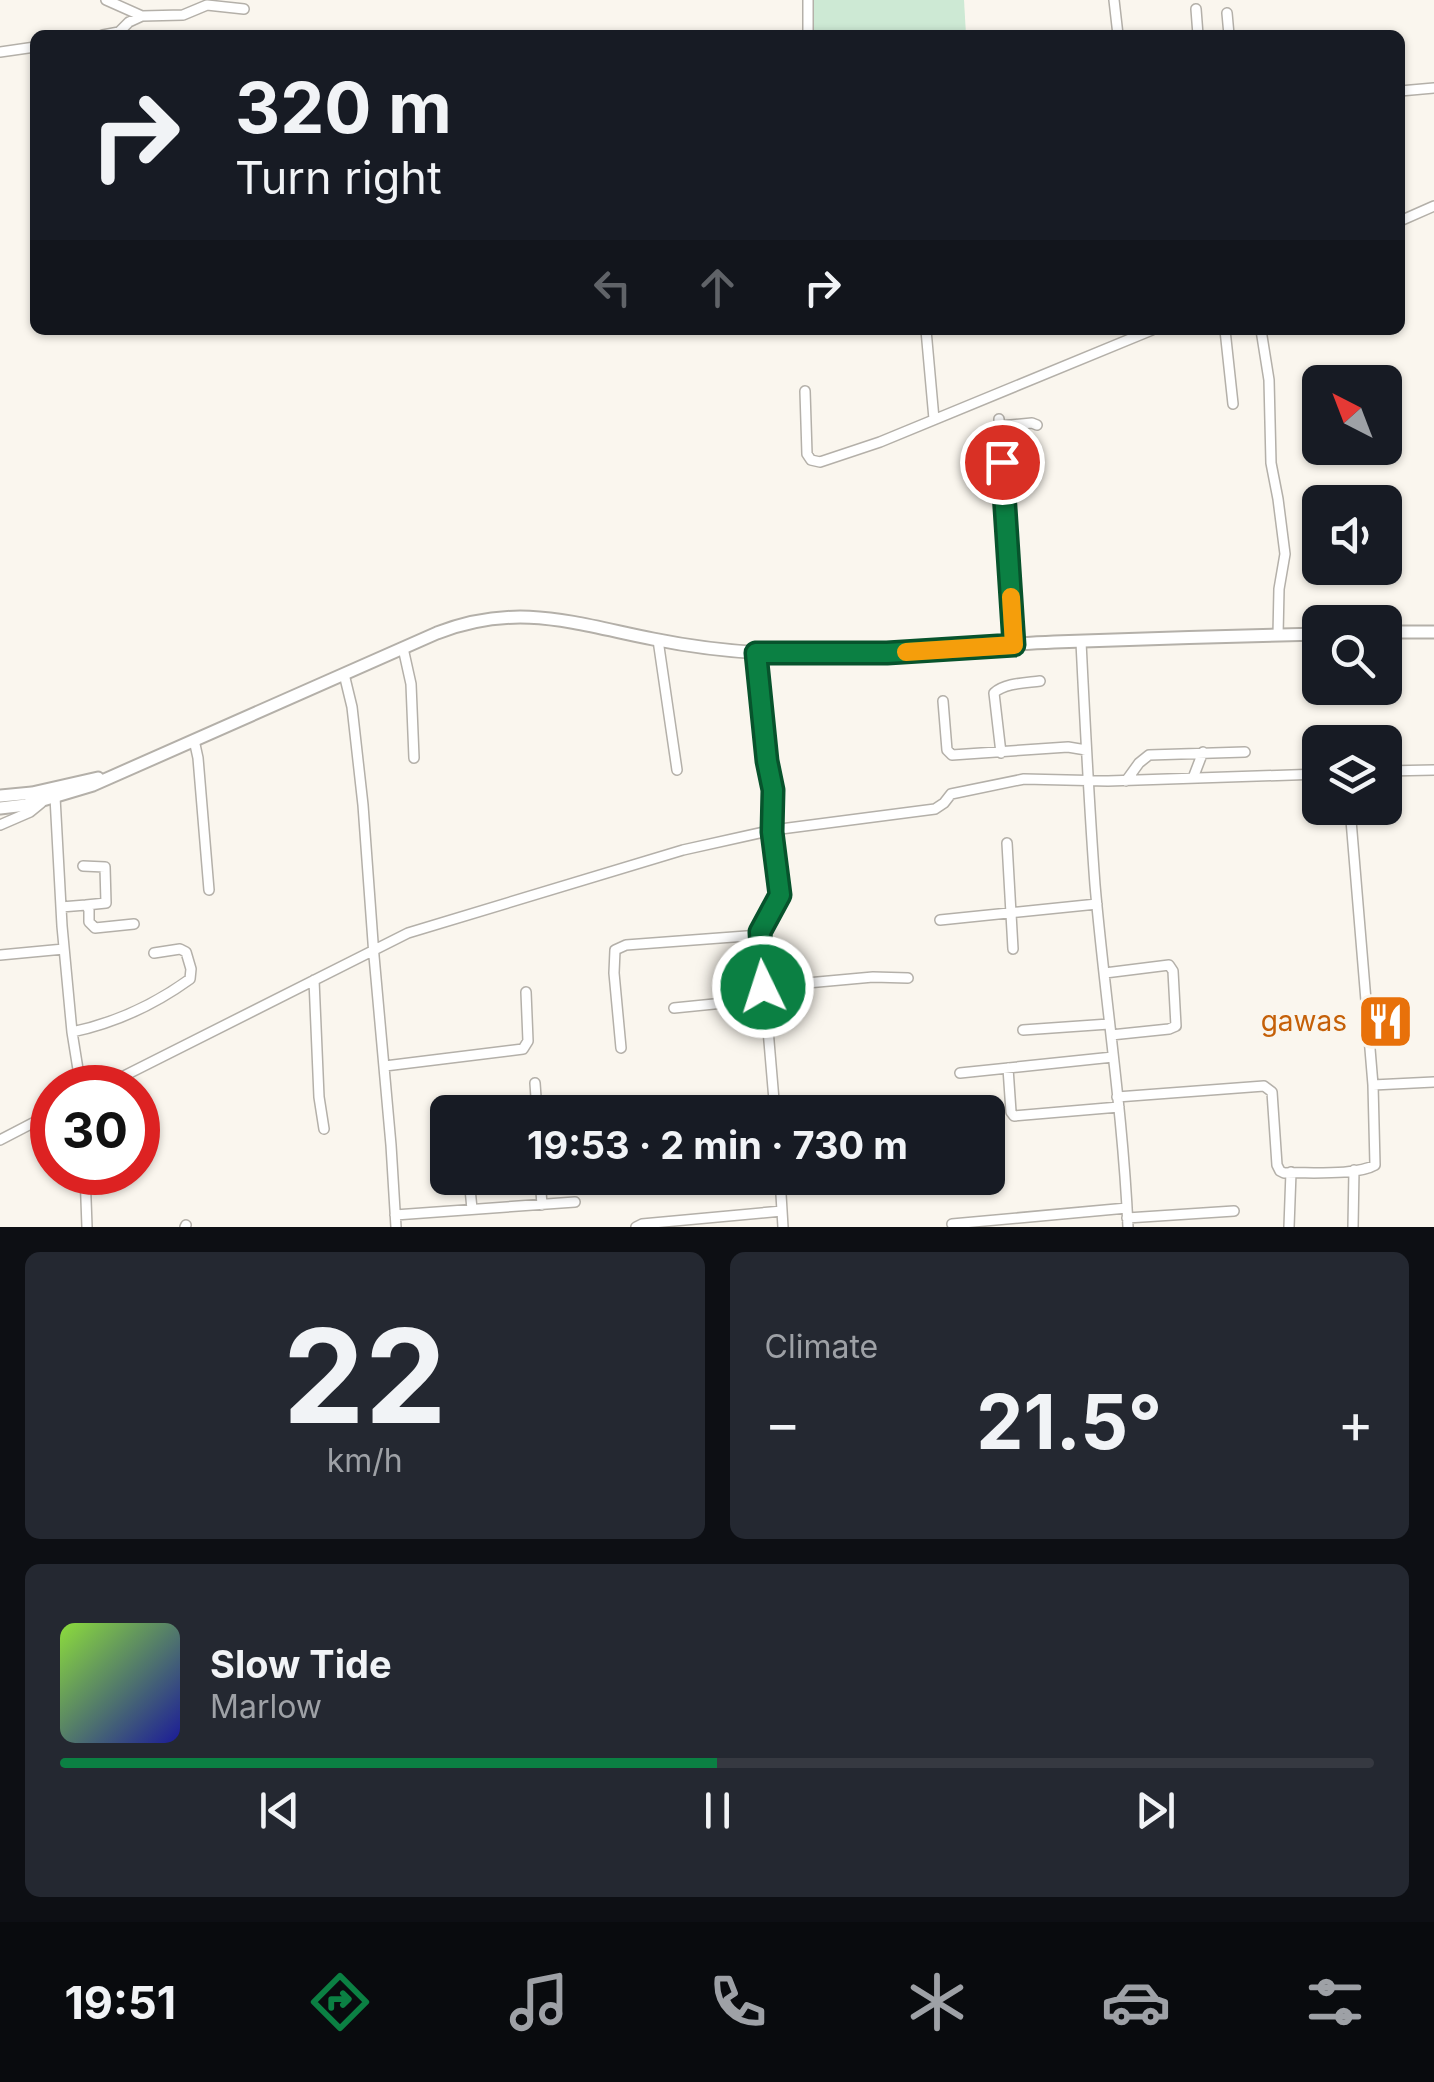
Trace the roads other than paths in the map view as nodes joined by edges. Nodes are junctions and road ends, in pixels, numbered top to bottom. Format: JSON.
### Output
{"nodes":[{"id":1,"x":106,"y":0,"type":"edge"},
{"id":2,"x":808,"y":0,"type":"edge"},
{"id":3,"x":1114,"y":0,"type":"edge"},
{"id":4,"x":244,"y":9,"type":"dead end"},
{"id":5,"x":1196,"y":9,"type":"dead end"},
{"id":6,"x":1227,"y":13,"type":"dead end"},
{"id":7,"x":142,"y":16,"type":"junction"},
{"id":8,"x":121,"y":30,"type":"edge"},
{"id":9,"x":808,"y":30,"type":"edge"},
{"id":10,"x":1117,"y":30,"type":"edge"},
{"id":11,"x":1198,"y":30,"type":"edge"},
{"id":12,"x":1229,"y":30,"type":"edge"},
{"id":13,"x":30,"y":48,"type":"edge"},
{"id":14,"x":0,"y":52,"type":"edge"},
{"id":15,"x":1434,"y":88,"type":"edge"},
{"id":16,"x":1405,"y":91,"type":"edge"},
{"id":17,"x":1434,"y":206,"type":"edge"},
{"id":18,"x":1405,"y":219,"type":"edge"},
{"id":19,"x":926,"y":335,"type":"edge"},
{"id":20,"x":1136,"y":335,"type":"edge"},
{"id":21,"x":1226,"y":335,"type":"edge"},
{"id":22,"x":1263,"y":335,"type":"edge"},
{"id":23,"x":805,"y":390,"type":"dead end"},
{"id":24,"x":1232,"y":404,"type":"dead end"},
{"id":25,"x":934,"y":419,"type":"junction"},
{"id":26,"x":1036,"y":425,"type":"dead end"},
{"id":27,"x":1402,"y":632,"type":"edge"},
{"id":28,"x":1434,"y":632,"type":"edge"},
{"id":29,"x":1302,"y":634,"type":"edge"},
{"id":30,"x":1278,"y":635,"type":"junction"},
{"id":31,"x":658,"y":640,"type":"junction"},
{"id":32,"x":1082,"y":642,"type":"junction"},
{"id":33,"x":1014,"y":645,"type":"junction"},
{"id":34,"x":403,"y":648,"type":"junction"},
{"id":35,"x":756,"y":653,"type":"junction"},
{"id":36,"x":344,"y":674,"type":"junction"},
{"id":37,"x":1040,"y":682,"type":"dead end"},
{"id":38,"x":942,"y":701,"type":"dead end"},
{"id":39,"x":194,"y":740,"type":"junction"},
{"id":40,"x":1086,"y":750,"type":"junction"},
{"id":41,"x":1001,"y":752,"type":"junction"},
{"id":42,"x":1203,"y":752,"type":"junction"},
{"id":43,"x":1245,"y":752,"type":"dead end"},
{"id":44,"x":414,"y":758,"type":"dead end"},
{"id":45,"x":676,"y":770,"type":"dead end"},
{"id":46,"x":1434,"y":770,"type":"edge"},
{"id":47,"x":1402,"y":771,"type":"edge"},
{"id":48,"x":1302,"y":775,"type":"edge"},
{"id":49,"x":112,"y":776,"type":"junction"},
{"id":50,"x":1192,"y":778,"type":"junction"},
{"id":51,"x":1126,"y":780,"type":"junction"},
{"id":52,"x":1088,"y":782,"type":"junction"},
{"id":53,"x":0,"y":796,"type":"edge"},
{"id":54,"x":50,"y":798,"type":"junction"},
{"id":55,"x":0,"y":808,"type":"edge"},
{"id":56,"x":0,"y":825,"type":"edge"},
{"id":57,"x":1351,"y":825,"type":"edge"},
{"id":58,"x":773,"y":830,"type":"junction"},
{"id":59,"x":1008,"y":843,"type":"dead end"},
{"id":60,"x":83,"y":866,"type":"dead end"},
{"id":61,"x":209,"y":890,"type":"dead end"},
{"id":62,"x":1098,"y":904,"type":"junction"},
{"id":63,"x":86,"y":905,"type":"junction"},
{"id":64,"x":61,"y":907,"type":"junction"},
{"id":65,"x":1010,"y":913,"type":"junction"},
{"id":66,"x":940,"y":920,"type":"dead end"},
{"id":67,"x":134,"y":924,"type":"dead end"},
{"id":68,"x":760,"y":936,"type":"junction"},
{"id":69,"x":1013,"y":949,"type":"dead end"},
{"id":70,"x":64,"y":950,"type":"junction"},
{"id":71,"x":374,"y":950,"type":"junction"},
{"id":72,"x":154,"y":953,"type":"dead end"},
{"id":73,"x":0,"y":955,"type":"edge"},
{"id":74,"x":1105,"y":973,"type":"junction"},
{"id":75,"x":908,"y":978,"type":"dead end"},
{"id":76,"x":314,"y":980,"type":"junction"},
{"id":77,"x":763,"y":987,"type":"junction"},
{"id":78,"x":526,"y":992,"type":"dead end"},
{"id":79,"x":764,"y":999,"type":"junction"},
{"id":80,"x":674,"y":1008,"type":"dead end"},
{"id":81,"x":1109,"y":1024,"type":"junction"},
{"id":82,"x":1024,"y":1030,"type":"dead end"},
{"id":83,"x":72,"y":1032,"type":"junction"},
{"id":84,"x":1110,"y":1036,"type":"junction"},
{"id":85,"x":621,"y":1048,"type":"dead end"},
{"id":86,"x":1113,"y":1056,"type":"junction"},
{"id":87,"x":77,"y":1065,"type":"edge"},
{"id":88,"x":146,"y":1065,"type":"edge"},
{"id":89,"x":385,"y":1066,"type":"junction"},
{"id":90,"x":1008,"y":1068,"type":"junction"},
{"id":91,"x":960,"y":1073,"type":"dead end"},
{"id":92,"x":1434,"y":1082,"type":"edge"},
{"id":93,"x":535,"y":1084,"type":"dead end"},
{"id":94,"x":1373,"y":1085,"type":"junction"},
{"id":95,"x":536,"y":1095,"type":"edge"},
{"id":96,"x":773,"y":1095,"type":"edge"},
{"id":97,"x":1118,"y":1102,"type":"junction"},
{"id":98,"x":30,"y":1124,"type":"edge"},
{"id":99,"x":324,"y":1129,"type":"dead end"},
{"id":100,"x":0,"y":1140,"type":"edge"},
{"id":101,"x":1354,"y":1170,"type":"junction"},
{"id":102,"x":1291,"y":1172,"type":"junction"},
{"id":103,"x":86,"y":1195,"type":"edge"},
{"id":104,"x":471,"y":1195,"type":"edge"},
{"id":105,"x":541,"y":1195,"type":"edge"},
{"id":106,"x":781,"y":1195,"type":"edge"},
{"id":107,"x":575,"y":1202,"type":"dead end"},
{"id":108,"x":542,"y":1205,"type":"junction"},
{"id":109,"x":472,"y":1210,"type":"junction"},
{"id":110,"x":782,"y":1210,"type":"junction"},
{"id":111,"x":1234,"y":1211,"type":"dead end"},
{"id":112,"x":1188,"y":1214,"type":"junction"},
{"id":113,"x":395,"y":1215,"type":"junction"},
{"id":114,"x":1127,"y":1218,"type":"edge"},
{"id":115,"x":952,"y":1224,"type":"edge"},
{"id":116,"x":87,"y":1227,"type":"edge"},
{"id":117,"x":396,"y":1227,"type":"edge"},
{"id":118,"x":636,"y":1227,"type":"edge"},
{"id":119,"x":784,"y":1227,"type":"edge"},
{"id":120,"x":1188,"y":1227,"type":"edge"},
{"id":121,"x":1290,"y":1227,"type":"edge"},
{"id":122,"x":1353,"y":1227,"type":"edge"}],
"edges":[{"from":1,"to":7,"type":"street"},
{"from":2,"to":9,"type":"street"},
{"from":3,"to":10,"type":"street"},
{"from":4,"to":7,"type":"street"},
{"from":5,"to":11,"type":"street"},
{"from":6,"to":12,"type":"street"},
{"from":7,"to":8,"type":"street"},
{"from":13,"to":14,"type":"street"},
{"from":15,"to":16,"type":"street"},
{"from":17,"to":18,"type":"street"},
{"from":19,"to":25,"type":"street"},
{"from":20,"to":25,"type":"street"},
{"from":21,"to":24,"type":"street"},
{"from":22,"to":30,"type":"street"},
{"from":23,"to":25,"type":"street"},
{"from":26,"to":33,"type":"street"},
{"from":27,"to":28,"type":"main road"},
{"from":29,"to":30,"type":"main road"},
{"from":30,"to":32,"type":"main road"},
{"from":31,"to":34,"type":"main road"},
{"from":31,"to":35,"type":"main road"},
{"from":31,"to":45,"type":"street"},
{"from":32,"to":33,"type":"main road"},
{"from":32,"to":40,"type":"street"},
{"from":33,"to":35,"type":"main road"},
{"from":34,"to":36,"type":"main road"},
{"from":34,"to":44,"type":"street"},
{"from":35,"to":58,"type":"street"},
{"from":36,"to":39,"type":"main road"},
{"from":36,"to":71,"type":"street"},
{"from":37,"to":41,"type":"street"},
{"from":38,"to":41,"type":"street"},
{"from":39,"to":49,"type":"main road"},
{"from":39,"to":61,"type":"street"},
{"from":40,"to":41,"type":"street"},
{"from":40,"to":52,"type":"street"},
{"from":42,"to":43,"type":"street"},
{"from":42,"to":50,"type":"street"},
{"from":42,"to":51,"type":"street"},
{"from":46,"to":47,"type":"street"},
{"from":48,"to":50,"type":"street"},
{"from":49,"to":53,"type":"main road"},
{"from":49,"to":54,"type":"main road"},
{"from":50,"to":51,"type":"street"},
{"from":51,"to":52,"type":"street"},
{"from":52,"to":58,"type":"street"},
{"from":52,"to":62,"type":"street"},
{"from":54,"to":55,"type":"main road"},
{"from":54,"to":56,"type":"street"},
{"from":54,"to":64,"type":"street"},
{"from":57,"to":94,"type":"street"},
{"from":58,"to":68,"type":"street"},
{"from":58,"to":71,"type":"street"},
{"from":59,"to":65,"type":"street"},
{"from":60,"to":63,"type":"street"},
{"from":62,"to":65,"type":"street"},
{"from":62,"to":74,"type":"street"},
{"from":63,"to":64,"type":"street"},
{"from":63,"to":67,"type":"street"},
{"from":64,"to":70,"type":"street"},
{"from":65,"to":66,"type":"street"},
{"from":65,"to":69,"type":"street"},
{"from":68,"to":77,"type":"street"},
{"from":68,"to":85,"type":"street"},
{"from":70,"to":73,"type":"street"},
{"from":70,"to":83,"type":"street"},
{"from":71,"to":76,"type":"street"},
{"from":71,"to":89,"type":"street"},
{"from":72,"to":83,"type":"street"},
{"from":74,"to":81,"type":"street"},
{"from":74,"to":84,"type":"street"},
{"from":75,"to":77,"type":"street"},
{"from":76,"to":88,"type":"street"},
{"from":76,"to":99,"type":"street"},
{"from":77,"to":79,"type":"street"},
{"from":78,"to":89,"type":"street"},
{"from":79,"to":80,"type":"street"},
{"from":79,"to":96,"type":"street"},
{"from":81,"to":82,"type":"street"},
{"from":81,"to":84,"type":"street"},
{"from":83,"to":87,"type":"street"},
{"from":84,"to":86,"type":"street"},
{"from":86,"to":90,"type":"street"},
{"from":86,"to":97,"type":"street"},
{"from":89,"to":113,"type":"street"},
{"from":90,"to":91,"type":"street"},
{"from":90,"to":97,"type":"street"},
{"from":92,"to":94,"type":"street"},
{"from":93,"to":95,"type":"street"},
{"from":94,"to":101,"type":"street"},
{"from":97,"to":102,"type":"street"},
{"from":97,"to":114,"type":"street"},
{"from":98,"to":100,"type":"street"},
{"from":101,"to":102,"type":"street"},
{"from":101,"to":122,"type":"street"},
{"from":102,"to":121,"type":"street"},
{"from":103,"to":116,"type":"street"},
{"from":104,"to":109,"type":"street"},
{"from":105,"to":108,"type":"street"},
{"from":106,"to":110,"type":"street"},
{"from":107,"to":108,"type":"street"},
{"from":108,"to":109,"type":"street"},
{"from":109,"to":113,"type":"street"},
{"from":110,"to":118,"type":"street"},
{"from":110,"to":119,"type":"street"},
{"from":111,"to":112,"type":"street"},
{"from":112,"to":114,"type":"street"},
{"from":112,"to":120,"type":"street"},
{"from":113,"to":117,"type":"street"},
{"from":114,"to":115,"type":"street"}]}
